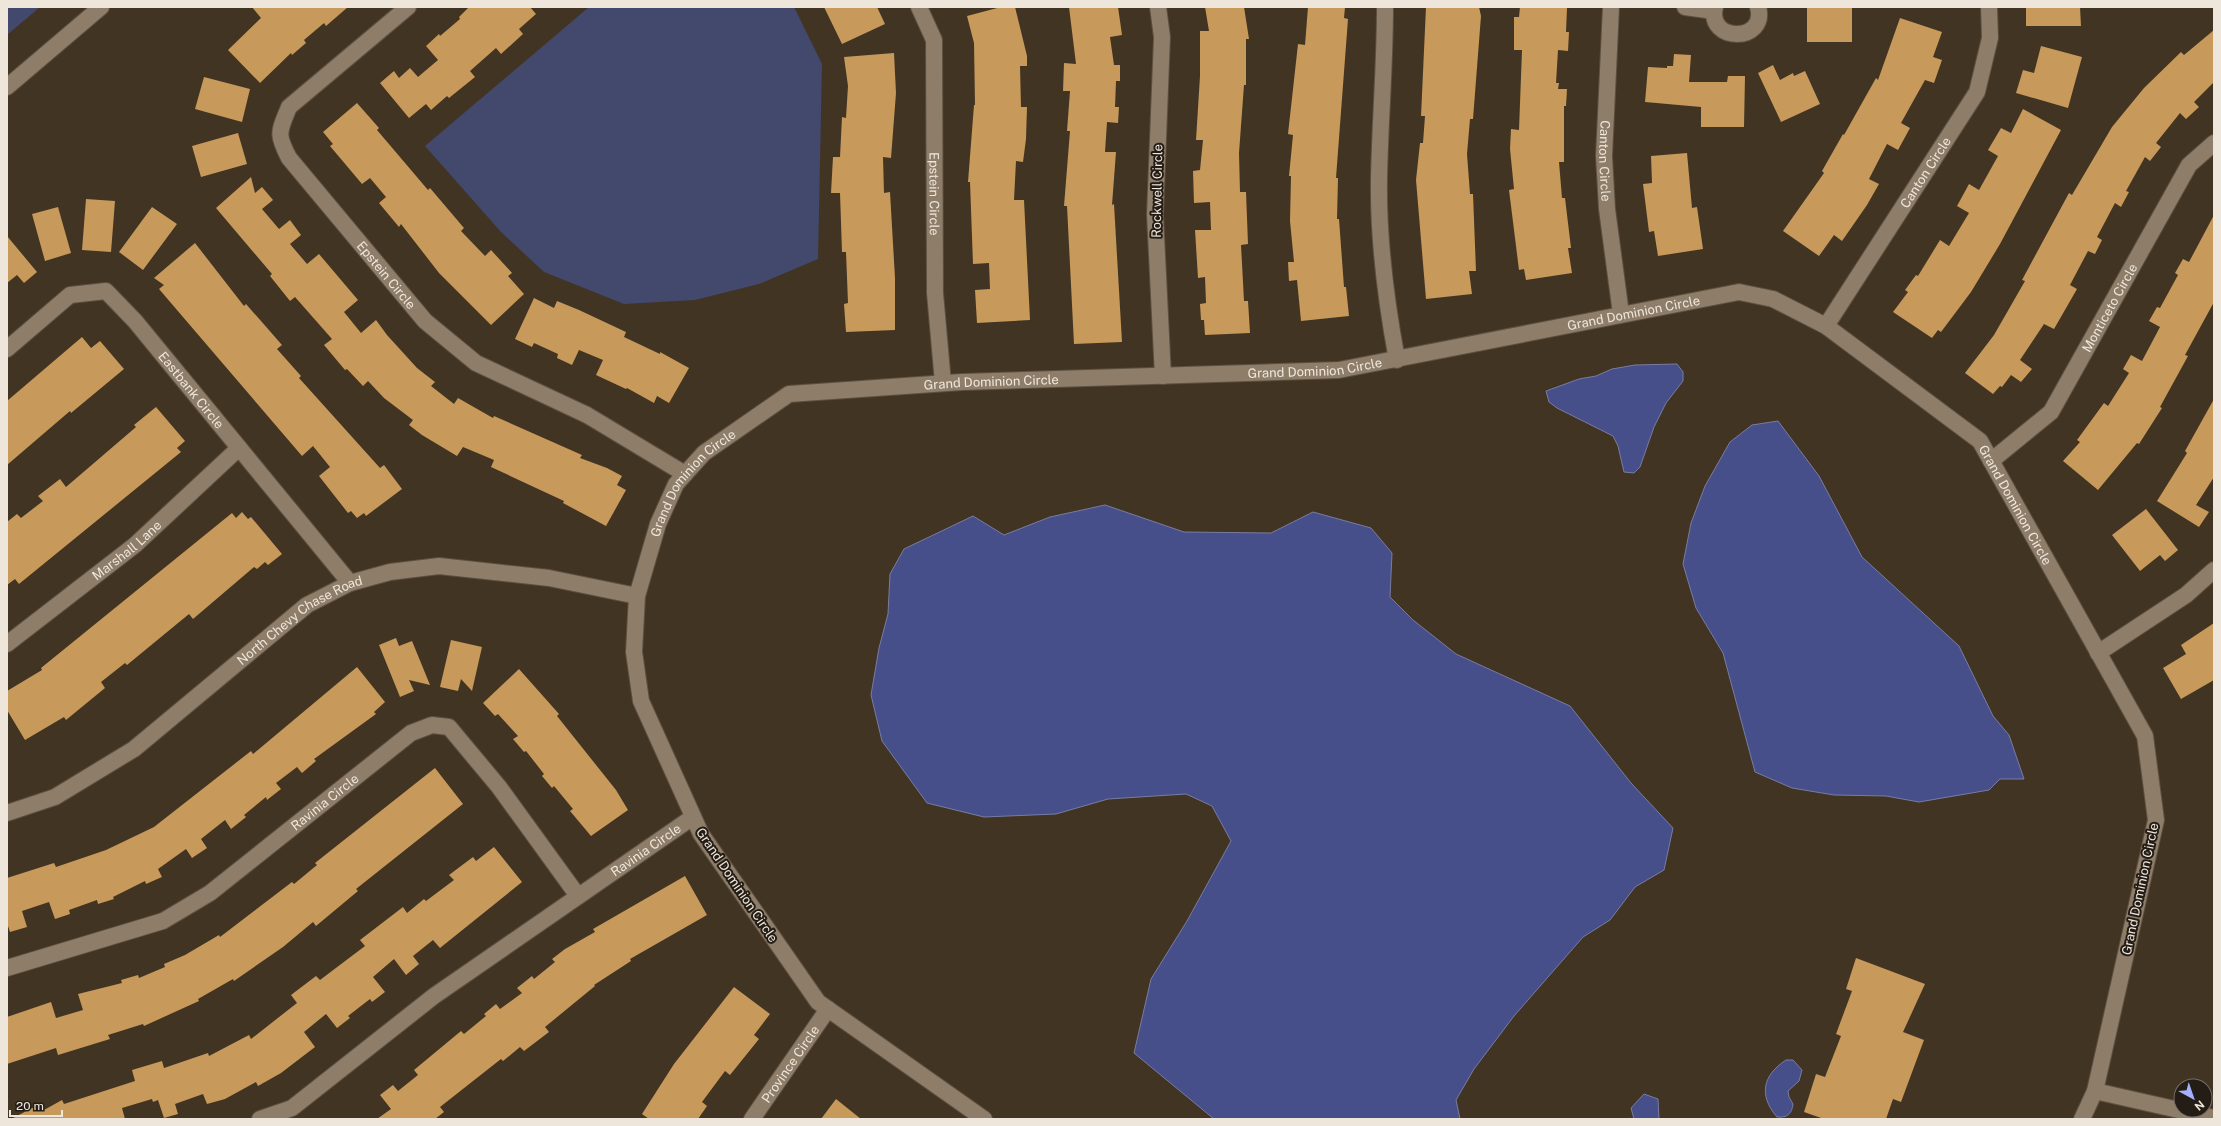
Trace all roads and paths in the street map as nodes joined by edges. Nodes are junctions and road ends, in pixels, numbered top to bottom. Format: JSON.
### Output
{"nodes":[{"id":1,"x":101,"y":7,"type":"edge"},
{"id":2,"x":408,"y":7,"type":"edge"},
{"id":3,"x":919,"y":7,"type":"edge"},
{"id":4,"x":1158,"y":7,"type":"edge"},
{"id":5,"x":1385,"y":7,"type":"edge"},
{"id":6,"x":1611,"y":7,"type":"edge"},
{"id":7,"x":1685,"y":7,"type":"edge"},
{"id":8,"x":1758,"y":7,"type":"edge"},
{"id":9,"x":1990,"y":7,"type":"edge"},
{"id":10,"x":1715,"y":9,"type":"edge"},
{"id":11,"x":7,"y":87,"type":"edge"},
{"id":12,"x":2214,"y":143,"type":"edge"},
{"id":13,"x":1621,"y":314,"type":"junction"},
{"id":14,"x":1826,"y":326,"type":"junction"},
{"id":15,"x":7,"y":349,"type":"edge"},
{"id":16,"x":1398,"y":360,"type":"junction"},
{"id":17,"x":1163,"y":376,"type":"junction"},
{"id":18,"x":943,"y":383,"type":"junction"},
{"id":19,"x":240,"y":448,"type":"junction"},
{"id":20,"x":1991,"y":461,"type":"junction"},
{"id":21,"x":685,"y":474,"type":"junction"},
{"id":22,"x":2214,"y":570,"type":"edge"},
{"id":23,"x":350,"y":583,"type":"junction"},
{"id":24,"x":637,"y":596,"type":"junction"},
{"id":25,"x":7,"y":644,"type":"edge"},
{"id":26,"x":2098,"y":652,"type":"junction"},
{"id":27,"x":7,"y":813,"type":"edge"},
{"id":28,"x":693,"y":817,"type":"junction"},
{"id":29,"x":578,"y":896,"type":"junction"},
{"id":30,"x":7,"y":968,"type":"edge"},
{"id":31,"x":828,"y":1009,"type":"junction"},
{"id":32,"x":2095,"y":1091,"type":"junction"},
{"id":33,"x":2214,"y":1118,"type":"edge"},
{"id":34,"x":260,"y":1119,"type":"edge"},
{"id":35,"x":752,"y":1119,"type":"edge"},
{"id":36,"x":984,"y":1119,"type":"edge"},
{"id":37,"x":2082,"y":1119,"type":"edge"}],
"edges":[{"from":1,"to":11,"type":"street"},
{"from":2,"to":21,"type":"street","name":"Epstein Circle"},
{"from":3,"to":18,"type":"street","name":"Epstein Circle"},
{"from":4,"to":17,"type":"street","name":"Rockwell Circle"},
{"from":5,"to":16,"type":"street"},
{"from":6,"to":13,"type":"street","name":"Canton Circle"},
{"from":7,"to":10,"type":"street"},
{"from":8,"to":10,"type":"street"},
{"from":9,"to":14,"type":"street","name":"Canton Circle"},
{"from":12,"to":20,"type":"street","name":"Monticeto Circle"},
{"from":13,"to":14,"type":"street","name":"Grand Dominion Circle"},
{"from":13,"to":16,"type":"street","name":"Grand Dominion Circle"},
{"from":14,"to":20,"type":"street","name":"Grand Dominion Circle"},
{"from":15,"to":19,"type":"street","name":"Eastbank Circle"},
{"from":16,"to":17,"type":"street","name":"Grand Dominion Circle"},
{"from":17,"to":18,"type":"street","name":"Grand Dominion Circle"},
{"from":18,"to":21,"type":"street","name":"Grand Dominion Circle"},
{"from":19,"to":23,"type":"street","name":"Eastbank Circle"},
{"from":19,"to":25,"type":"street","name":"Marshall Lane"},
{"from":20,"to":26,"type":"street","name":"Grand Dominion Circle"},
{"from":21,"to":24,"type":"street","name":"Grand Dominion Circle"},
{"from":22,"to":26,"type":"street"},
{"from":23,"to":24,"type":"street","name":"North Chevy Chase Road"},
{"from":23,"to":27,"type":"street","name":"North Chevy Chase Road"},
{"from":24,"to":28,"type":"street","name":"Grand Dominion Circle"},
{"from":26,"to":32,"type":"street","name":"Grand Dominion Circle"},
{"from":28,"to":29,"type":"street","name":"Ravinia Circle"},
{"from":28,"to":31,"type":"street","name":"Grand Dominion Circle"},
{"from":29,"to":30,"type":"street","name":"Ravinia Circle"},
{"from":29,"to":34,"type":"street","name":"Ravinia Circle"},
{"from":31,"to":35,"type":"street","name":"Province Circle"},
{"from":31,"to":36,"type":"street","name":"Grand Dominion Circle"},
{"from":32,"to":33,"type":"street"},
{"from":32,"to":37,"type":"street","name":"Grand Dominion Circle"}]}
